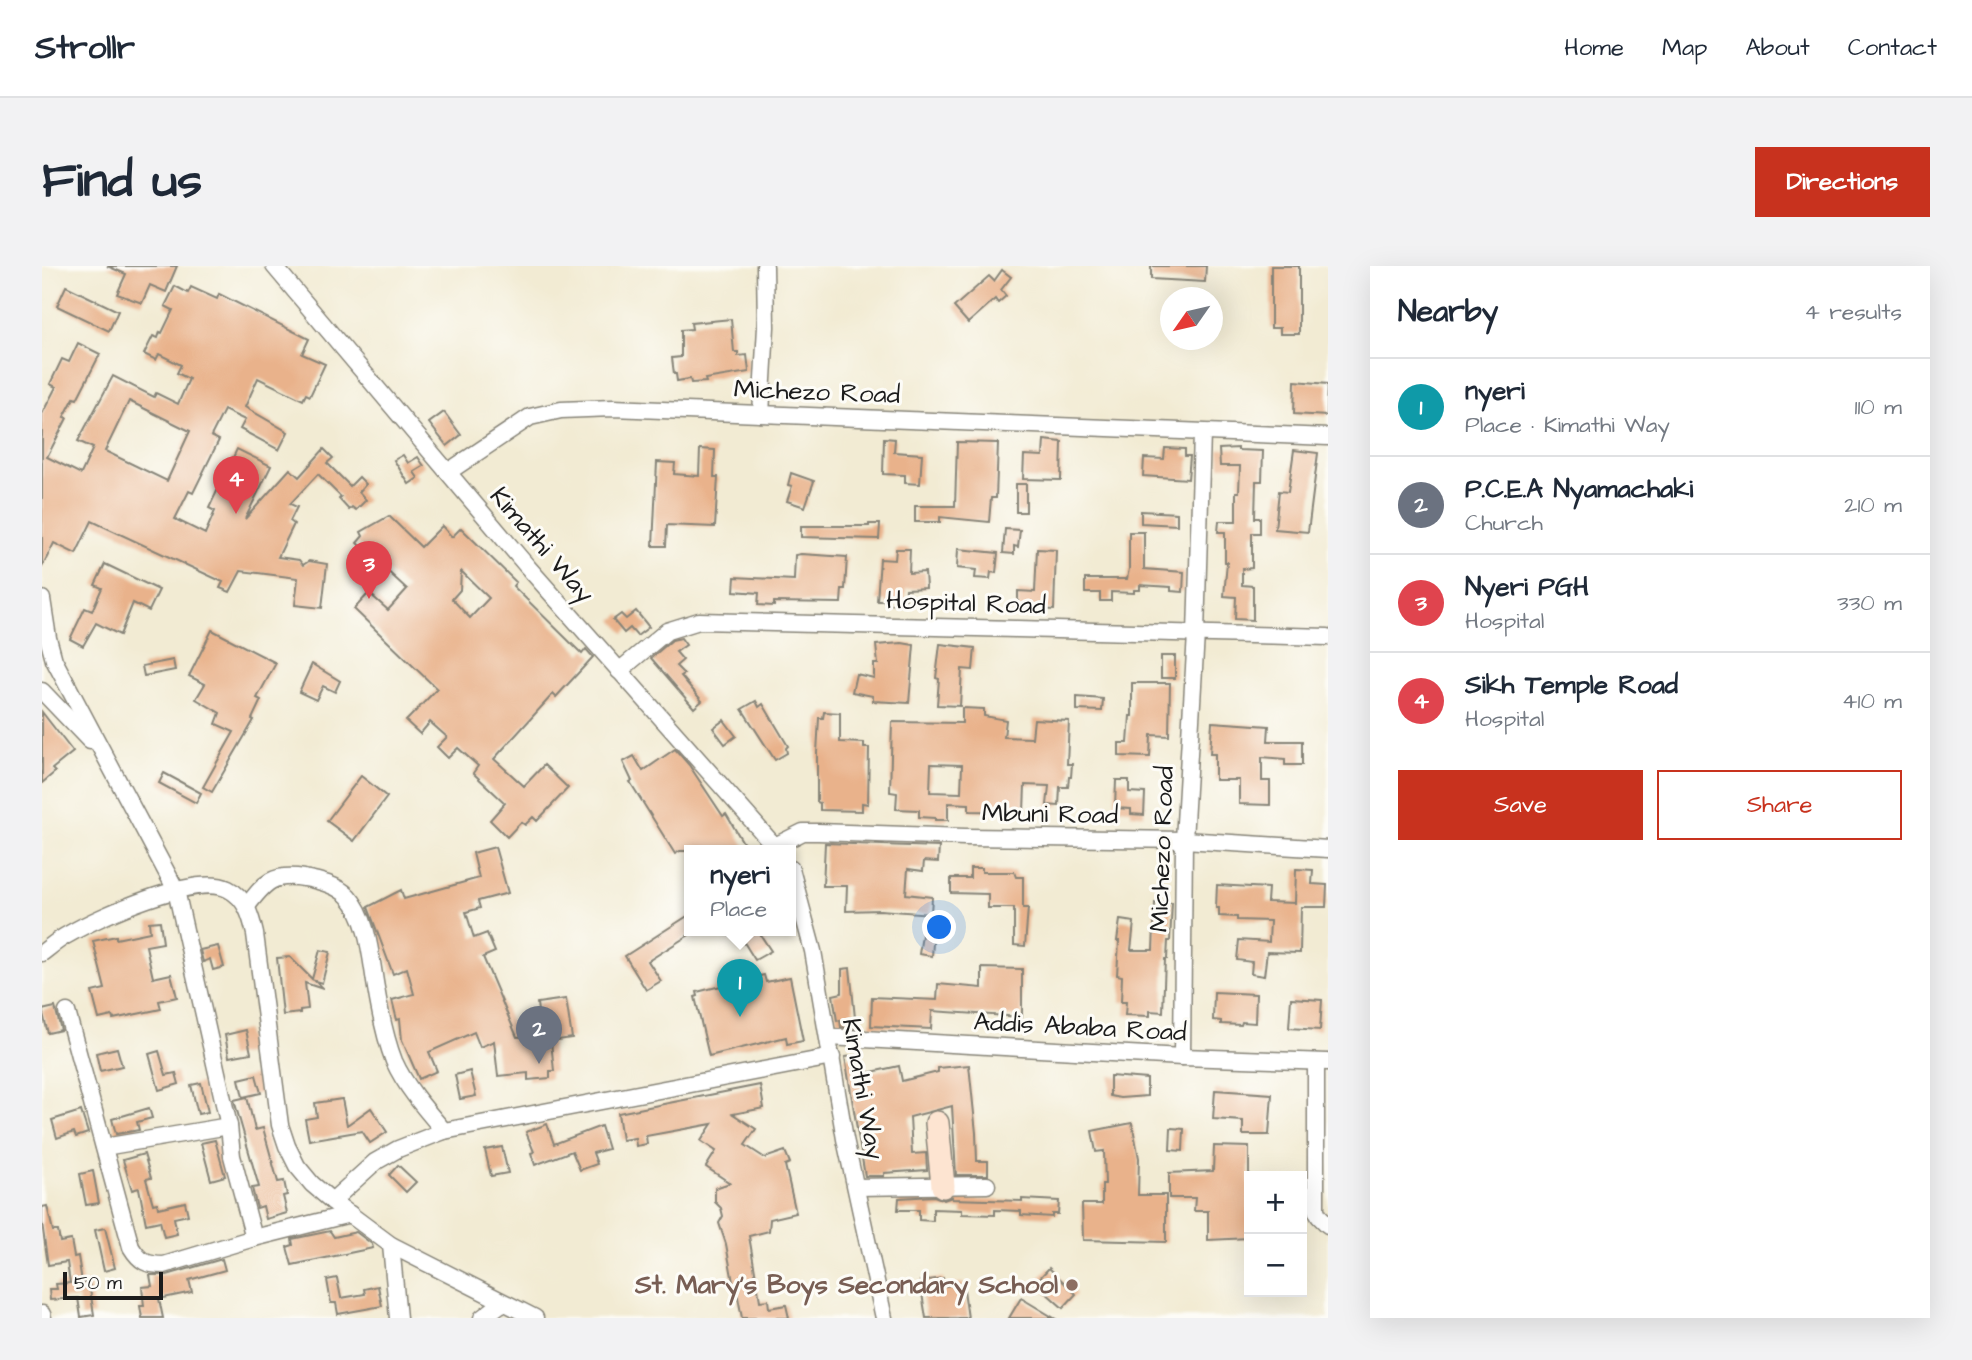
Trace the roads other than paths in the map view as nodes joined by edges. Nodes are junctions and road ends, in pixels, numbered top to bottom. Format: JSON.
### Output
{"nodes":[{"id":1,"x":274,"y":266,"type":"edge"},
{"id":2,"x":765,"y":266,"type":"edge"},
{"id":3,"x":761,"y":414,"type":"junction"},
{"id":4,"x":1202,"y":433,"type":"junction"},
{"id":5,"x":1328,"y":437,"type":"edge"},
{"id":6,"x":448,"y":472,"type":"junction"},
{"id":7,"x":42,"y":600,"type":"edge"},
{"id":8,"x":1196,"y":634,"type":"junction"},
{"id":9,"x":1328,"y":637,"type":"edge"},
{"id":10,"x":618,"y":671,"type":"junction"},
{"id":11,"x":42,"y":691,"type":"edge"},
{"id":12,"x":104,"y":756,"type":"junction"},
{"id":13,"x":1184,"y":840,"type":"junction"},
{"id":14,"x":774,"y":845,"type":"edge"},
{"id":15,"x":782,"y":845,"type":"edge"},
{"id":16,"x":1328,"y":849,"type":"edge"},
{"id":17,"x":796,"y":888,"type":"edge"},
{"id":18,"x":176,"y":890,"type":"junction"},
{"id":19,"x":247,"y":906,"type":"junction"},
{"id":20,"x":42,"y":953,"type":"edge"},
{"id":21,"x":67,"y":1012,"type":"dead end"},
{"id":22,"x":829,"y":1037,"type":"junction"},
{"id":23,"x":832,"y":1057,"type":"junction"},
{"id":24,"x":1182,"y":1057,"type":"junction"},
{"id":25,"x":1322,"y":1062,"type":"edge"},
{"id":26,"x":937,"y":1124,"type":"dead end"},
{"id":27,"x":229,"y":1126,"type":"junction"},
{"id":28,"x":444,"y":1131,"type":"junction"},
{"id":29,"x":104,"y":1147,"type":"junction"},
{"id":30,"x":987,"y":1185,"type":"dead end"},
{"id":31,"x":943,"y":1186,"type":"junction"},
{"id":32,"x":856,"y":1187,"type":"junction"},
{"id":33,"x":332,"y":1201,"type":"junction"},
{"id":34,"x":350,"y":1214,"type":"junction"},
{"id":35,"x":1328,"y":1225,"type":"edge"},
{"id":36,"x":254,"y":1238,"type":"junction"},
{"id":37,"x":391,"y":1245,"type":"junction"},
{"id":38,"x":502,"y":1303,"type":"junction"},
{"id":39,"x":398,"y":1318,"type":"edge"},
{"id":40,"x":482,"y":1318,"type":"edge"},
{"id":41,"x":535,"y":1318,"type":"edge"},
{"id":42,"x":884,"y":1318,"type":"edge"}],
"edges":[{"from":1,"to":6,"type":"street","name":"Kimathi Way"},
{"from":2,"to":3,"type":"street"},
{"from":3,"to":4,"type":"street","name":"Michezo Road"},
{"from":3,"to":6,"type":"street","name":"Michezo Road"},
{"from":4,"to":5,"type":"street","name":"Michezo Road"},
{"from":4,"to":8,"type":"street","name":"Michezo Road"},
{"from":6,"to":10,"type":"street","name":"Kimathi Way"},
{"from":7,"to":12,"type":"street"},
{"from":8,"to":9,"type":"street","name":"Hospital Road"},
{"from":8,"to":10,"type":"street","name":"Hospital Road"},
{"from":8,"to":13,"type":"street","name":"Michezo Road"},
{"from":10,"to":14,"type":"street","name":"Kimathi Way"},
{"from":11,"to":12,"type":"street"},
{"from":12,"to":18,"type":"street"},
{"from":13,"to":15,"type":"street","name":"Mbuni Road"},
{"from":13,"to":16,"type":"street","name":"Mbuni Road"},
{"from":13,"to":24,"type":"street","name":"Michezo Road"},
{"from":17,"to":22,"type":"street","name":"Kimathi Way"},
{"from":18,"to":19,"type":"street"},
{"from":18,"to":20,"type":"street"},
{"from":18,"to":27,"type":"street"},
{"from":19,"to":28,"type":"street"},
{"from":19,"to":33,"type":"street"},
{"from":21,"to":29,"type":"street"},
{"from":22,"to":23,"type":"street","name":"Kimathi Way"},
{"from":22,"to":24,"type":"street","name":"Addis Ababa Road"},
{"from":23,"to":28,"type":"street"},
{"from":23,"to":32,"type":"street","name":"Kimathi Way"},
{"from":24,"to":25,"type":"street","name":"Addis Ababa Road"},
{"from":25,"to":35,"type":"street"},
{"from":26,"to":31,"type":"street"},
{"from":27,"to":29,"type":"street"},
{"from":27,"to":36,"type":"street"},
{"from":28,"to":33,"type":"street"},
{"from":29,"to":36,"type":"street"},
{"from":30,"to":31,"type":"street"},
{"from":31,"to":32,"type":"street"},
{"from":32,"to":42,"type":"street","name":"Kimathi Way"},
{"from":33,"to":34,"type":"street"},
{"from":34,"to":36,"type":"street"},
{"from":34,"to":37,"type":"street"},
{"from":37,"to":38,"type":"street"},
{"from":37,"to":39,"type":"street"},
{"from":38,"to":40,"type":"street"},
{"from":38,"to":41,"type":"street"}]}
